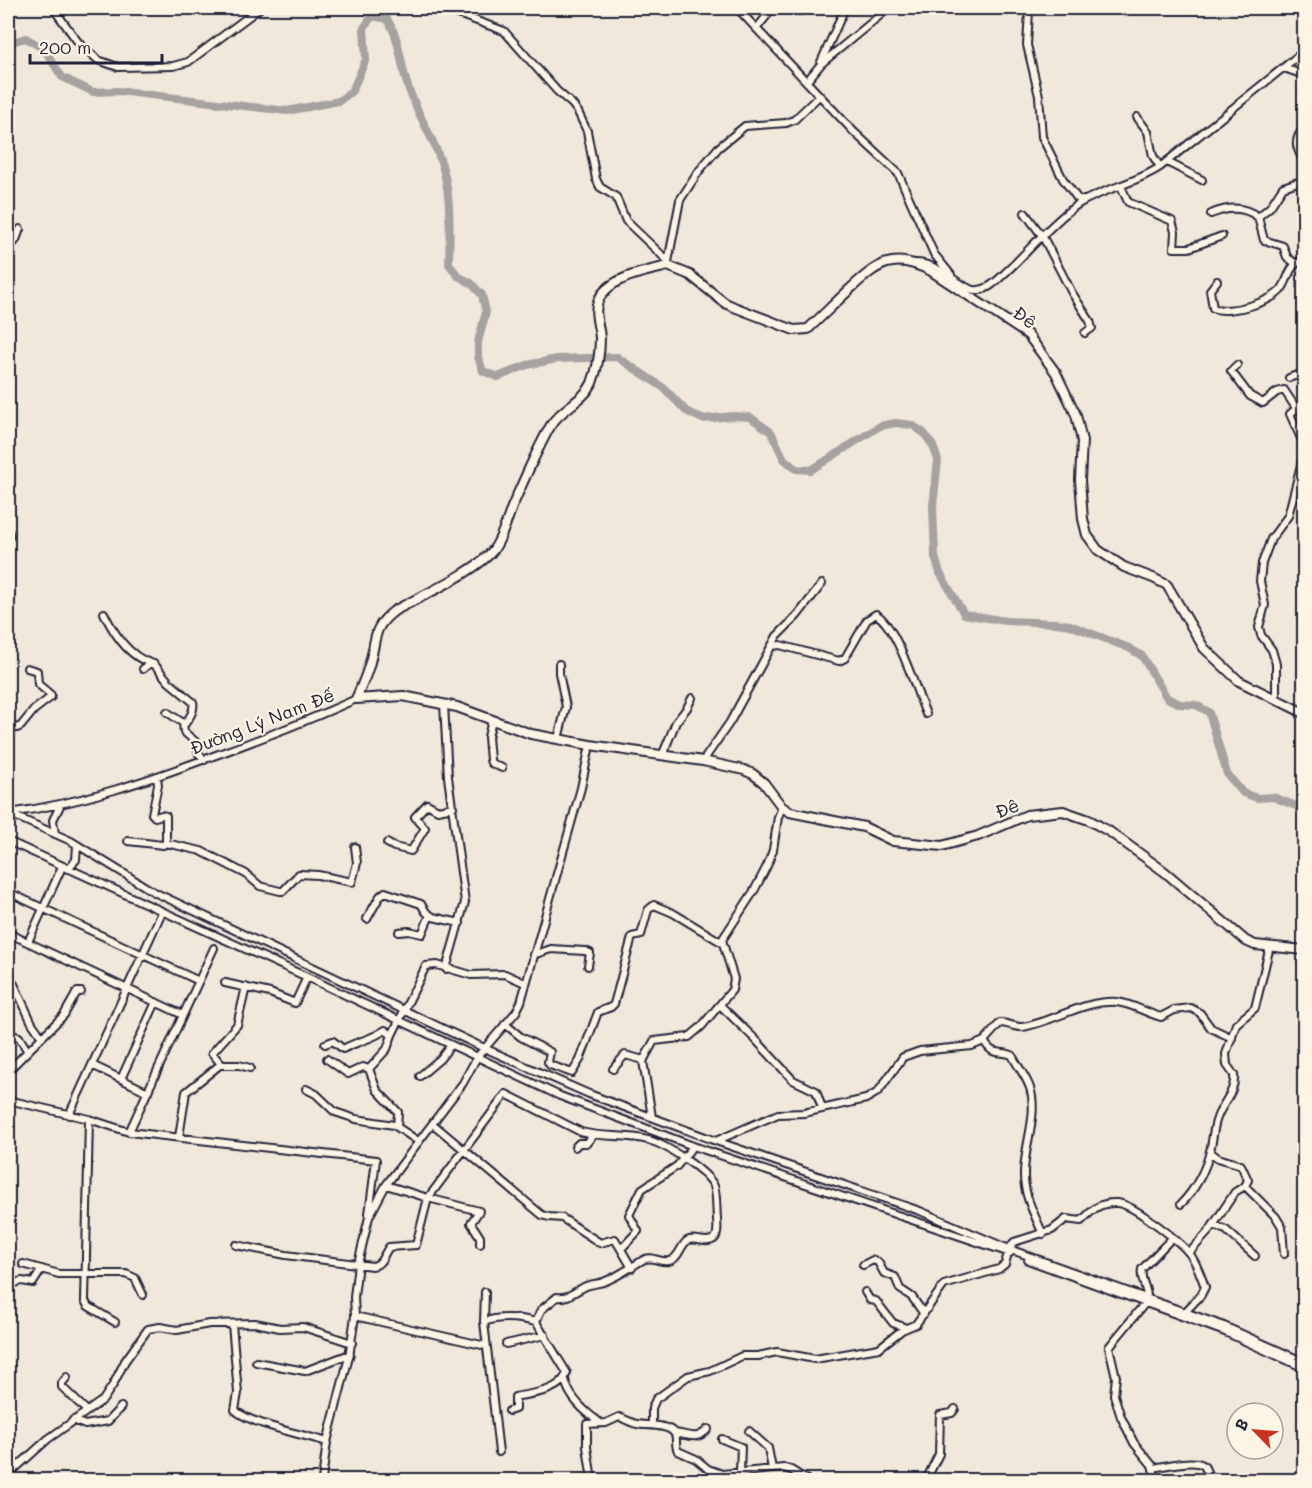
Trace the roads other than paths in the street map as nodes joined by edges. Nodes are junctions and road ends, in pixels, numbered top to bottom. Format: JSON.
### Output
{"nodes":[{"id":1,"x":52,"y":8,"type":"edge"},
{"id":2,"x":260,"y":8,"type":"edge"},
{"id":3,"x":442,"y":8,"type":"edge"},
{"id":4,"x":737,"y":8,"type":"edge"},
{"id":5,"x":773,"y":8,"type":"edge"},
{"id":6,"x":791,"y":8,"type":"edge"},
{"id":7,"x":808,"y":8,"type":"edge"},
{"id":8,"x":845,"y":8,"type":"edge"},
{"id":9,"x":886,"y":8,"type":"edge"},
{"id":10,"x":1019,"y":8,"type":"edge"},
{"id":11,"x":756,"y":28,"type":"junction"},
{"id":12,"x":1305,"y":51,"type":"edge"},
{"id":13,"x":821,"y":63,"type":"junction"},
{"id":14,"x":1284,"y":68,"type":"junction"},
{"id":15,"x":1305,"y":75,"type":"edge"},
{"id":16,"x":807,"y":81,"type":"junction"},
{"id":17,"x":819,"y":96,"type":"junction"},
{"id":18,"x":1137,"y":117,"type":"dead end"},
{"id":19,"x":1305,"y":128,"type":"edge"},
{"id":20,"x":1167,"y":162,"type":"junction"},
{"id":21,"x":1305,"y":162,"type":"edge"},
{"id":22,"x":1160,"y":166,"type":"junction"},
{"id":23,"x":1202,"y":180,"type":"dead end"},
{"id":24,"x":1305,"y":180,"type":"edge"},
{"id":25,"x":1121,"y":186,"type":"junction"},
{"id":26,"x":1084,"y":201,"type":"junction"},
{"id":27,"x":1024,"y":213,"type":"dead end"},
{"id":28,"x":1211,"y":214,"type":"dead end"},
{"id":29,"x":1258,"y":217,"type":"junction"},
{"id":30,"x":20,"y":229,"type":"dead end"},
{"id":31,"x":1222,"y":236,"type":"dead end"},
{"id":32,"x":1042,"y":237,"type":"junction"},
{"id":33,"x":8,"y":250,"type":"edge"},
{"id":34,"x":934,"y":254,"type":"junction"},
{"id":35,"x":1305,"y":262,"type":"edge"},
{"id":36,"x":668,"y":263,"type":"junction"},
{"id":37,"x":913,"y":263,"type":"junction"},
{"id":38,"x":925,"y":264,"type":"junction"},
{"id":39,"x":1296,"y":264,"type":"junction"},
{"id":40,"x":955,"y":280,"type":"junction"},
{"id":41,"x":1217,"y":281,"type":"dead end"},
{"id":42,"x":1084,"y":333,"type":"dead end"},
{"id":43,"x":1237,"y":365,"type":"dead end"},
{"id":44,"x":1289,"y":378,"type":"dead end"},
{"id":45,"x":1305,"y":381,"type":"edge"},
{"id":46,"x":1305,"y":402,"type":"edge"},
{"id":47,"x":1296,"y":408,"type":"junction"},
{"id":48,"x":1305,"y":445,"type":"edge"},
{"id":49,"x":1305,"y":453,"type":"edge"},
{"id":50,"x":8,"y":530,"type":"edge"},
{"id":51,"x":8,"y":538,"type":"edge"},
{"id":52,"x":822,"y":584,"type":"dead end"},
{"id":53,"x":104,"y":613,"type":"dead end"},
{"id":54,"x":772,"y":646,"type":"junction"},
{"id":55,"x":151,"y":664,"type":"junction"},
{"id":56,"x":559,"y":664,"type":"dead end"},
{"id":57,"x":27,"y":668,"type":"dead end"},
{"id":58,"x":143,"y":669,"type":"dead end"},
{"id":59,"x":692,"y":698,"type":"dead end"},
{"id":60,"x":356,"y":699,"type":"junction"},
{"id":61,"x":1276,"y":699,"type":"junction"},
{"id":62,"x":444,"y":704,"type":"junction"},
{"id":63,"x":167,"y":712,"type":"dead end"},
{"id":64,"x":926,"y":714,"type":"dead end"},
{"id":65,"x":1305,"y":714,"type":"edge"},
{"id":66,"x":492,"y":720,"type":"junction"},
{"id":67,"x":8,"y":725,"type":"edge"},
{"id":68,"x":184,"y":725,"type":"junction"},
{"id":69,"x":558,"y":739,"type":"junction"},
{"id":70,"x":590,"y":745,"type":"junction"},
{"id":71,"x":663,"y":756,"type":"junction"},
{"id":72,"x":205,"y":759,"type":"junction"},
{"id":73,"x":703,"y":761,"type":"junction"},
{"id":74,"x":502,"y":768,"type":"dead end"},
{"id":75,"x":157,"y":777,"type":"junction"},
{"id":76,"x":61,"y":804,"type":"junction"},
{"id":77,"x":453,"y":807,"type":"junction"},
{"id":78,"x":782,"y":807,"type":"junction"},
{"id":79,"x":8,"y":813,"type":"edge"},
{"id":80,"x":55,"y":834,"type":"junction"},
{"id":81,"x":8,"y":841,"type":"edge"},
{"id":82,"x":128,"y":841,"type":"dead end"},
{"id":83,"x":166,"y":843,"type":"junction"},
{"id":84,"x":387,"y":843,"type":"dead end"},
{"id":85,"x":78,"y":845,"type":"junction"},
{"id":86,"x":355,"y":848,"type":"dead end"},
{"id":87,"x":64,"y":868,"type":"junction"},
{"id":88,"x":8,"y":892,"type":"edge"},
{"id":89,"x":43,"y":909,"type":"junction"},
{"id":90,"x":162,"y":912,"type":"junction"},
{"id":91,"x":430,"y":915,"type":"junction"},
{"id":92,"x":367,"y":919,"type":"dead end"},
{"id":93,"x":460,"y":923,"type":"junction"},
{"id":94,"x":224,"y":926,"type":"junction"},
{"id":95,"x":399,"y":932,"type":"dead end"},
{"id":96,"x":8,"y":933,"type":"edge"},
{"id":97,"x":218,"y":938,"type":"junction"},
{"id":98,"x":28,"y":942,"type":"junction"},
{"id":99,"x":722,"y":942,"type":"junction"},
{"id":100,"x":1270,"y":946,"type":"junction"},
{"id":101,"x":214,"y":948,"type":"dead end"},
{"id":102,"x":1305,"y":950,"type":"edge"},
{"id":103,"x":143,"y":955,"type":"junction"},
{"id":104,"x":533,"y":955,"type":"junction"},
{"id":105,"x":588,"y":966,"type":"dead end"},
{"id":106,"x":446,"y":969,"type":"junction"},
{"id":107,"x":307,"y":977,"type":"junction"},
{"id":108,"x":199,"y":981,"type":"junction"},
{"id":109,"x":8,"y":982,"type":"edge"},
{"id":110,"x":225,"y":983,"type":"dead end"},
{"id":111,"x":525,"y":983,"type":"junction"},
{"id":112,"x":246,"y":987,"type":"junction"},
{"id":113,"x":127,"y":989,"type":"junction"},
{"id":114,"x":81,"y":992,"type":"dead end"},
{"id":115,"x":156,"y":1002,"type":"junction"},
{"id":116,"x":720,"y":1005,"type":"junction"},
{"id":117,"x":404,"y":1010,"type":"junction"},
{"id":118,"x":183,"y":1015,"type":"junction"},
{"id":119,"x":399,"y":1020,"type":"junction"},
{"id":120,"x":505,"y":1024,"type":"junction"},
{"id":121,"x":392,"y":1035,"type":"junction"},
{"id":122,"x":41,"y":1036,"type":"junction"},
{"id":123,"x":1232,"y":1038,"type":"junction"},
{"id":124,"x":8,"y":1040,"type":"edge"},
{"id":125,"x":984,"y":1041,"type":"junction"},
{"id":126,"x":325,"y":1044,"type":"dead end"},
{"id":127,"x":451,"y":1045,"type":"junction"},
{"id":128,"x":484,"y":1048,"type":"junction"},
{"id":129,"x":27,"y":1050,"type":"junction"},
{"id":130,"x":477,"y":1057,"type":"junction"},
{"id":131,"x":327,"y":1059,"type":"dead end"},
{"id":132,"x":644,"y":1060,"type":"junction"},
{"id":133,"x":220,"y":1064,"type":"junction"},
{"id":134,"x":92,"y":1065,"type":"junction"},
{"id":135,"x":249,"y":1068,"type":"dead end"},
{"id":136,"x":369,"y":1069,"type":"junction"},
{"id":137,"x":613,"y":1069,"type":"dead end"},
{"id":138,"x":8,"y":1071,"type":"edge"},
{"id":139,"x":420,"y":1076,"type":"dead end"},
{"id":140,"x":121,"y":1079,"type":"junction"},
{"id":141,"x":306,"y":1089,"type":"dead end"},
{"id":142,"x":148,"y":1092,"type":"junction"},
{"id":143,"x":8,"y":1100,"type":"edge"},
{"id":144,"x":822,"y":1108,"type":"junction"},
{"id":145,"x":69,"y":1115,"type":"junction"},
{"id":146,"x":652,"y":1117,"type":"junction"},
{"id":147,"x":89,"y":1119,"type":"junction"},
{"id":148,"x":433,"y":1124,"type":"junction"},
{"id":149,"x":398,"y":1127,"type":"junction"},
{"id":150,"x":129,"y":1132,"type":"junction"},
{"id":151,"x":593,"y":1135,"type":"junction"},
{"id":152,"x":178,"y":1137,"type":"junction"},
{"id":153,"x":418,"y":1141,"type":"junction"},
{"id":154,"x":716,"y":1141,"type":"junction"},
{"id":155,"x":693,"y":1146,"type":"junction"},
{"id":156,"x":575,"y":1147,"type":"dead end"},
{"id":157,"x":464,"y":1150,"type":"junction"},
{"id":158,"x":1210,"y":1152,"type":"junction"},
{"id":159,"x":685,"y":1158,"type":"junction"},
{"id":160,"x":386,"y":1185,"type":"junction"},
{"id":161,"x":1245,"y":1186,"type":"junction"},
{"id":162,"x":428,"y":1198,"type":"junction"},
{"id":163,"x":1182,"y":1204,"type":"dead end"},
{"id":164,"x":369,"y":1216,"type":"junction"},
{"id":165,"x":1213,"y":1225,"type":"junction"},
{"id":166,"x":1043,"y":1234,"type":"junction"},
{"id":167,"x":1172,"y":1238,"type":"junction"},
{"id":168,"x":480,"y":1244,"type":"dead end"},
{"id":169,"x":236,"y":1245,"type":"dead end"},
{"id":170,"x":621,"y":1249,"type":"junction"},
{"id":171,"x":1009,"y":1251,"type":"junction"},
{"id":172,"x":1189,"y":1253,"type":"junction"},
{"id":173,"x":1284,"y":1254,"type":"dead end"},
{"id":174,"x":1255,"y":1256,"type":"dead end"},
{"id":175,"x":22,"y":1264,"type":"dead end"},
{"id":176,"x":358,"y":1264,"type":"junction"},
{"id":177,"x":863,"y":1265,"type":"dead end"},
{"id":178,"x":632,"y":1268,"type":"junction"},
{"id":179,"x":42,"y":1269,"type":"junction"},
{"id":180,"x":86,"y":1273,"type":"junction"},
{"id":181,"x":8,"y":1285,"type":"edge"},
{"id":182,"x":485,"y":1292,"type":"dead end"},
{"id":183,"x":865,"y":1292,"type":"dead end"},
{"id":184,"x":143,"y":1295,"type":"dead end"},
{"id":185,"x":1147,"y":1299,"type":"junction"},
{"id":186,"x":1186,"y":1311,"type":"junction"},
{"id":187,"x":924,"y":1314,"type":"junction"},
{"id":188,"x":355,"y":1316,"type":"junction"},
{"id":189,"x":115,"y":1322,"type":"dead end"},
{"id":190,"x":484,"y":1322,"type":"junction"},
{"id":191,"x":536,"y":1322,"type":"junction"},
{"id":192,"x":232,"y":1324,"type":"junction"},
{"id":193,"x":907,"y":1328,"type":"junction"},
{"id":194,"x":545,"y":1335,"type":"junction"},
{"id":195,"x":352,"y":1343,"type":"junction"},
{"id":196,"x":506,"y":1344,"type":"dead end"},
{"id":197,"x":486,"y":1346,"type":"junction"},
{"id":198,"x":350,"y":1354,"type":"junction"},
{"id":199,"x":256,"y":1362,"type":"dead end"},
{"id":200,"x":1305,"y":1362,"type":"edge"},
{"id":201,"x":1305,"y":1368,"type":"edge"},
{"id":202,"x":67,"y":1377,"type":"dead end"},
{"id":203,"x":565,"y":1379,"type":"junction"},
{"id":204,"x":121,"y":1407,"type":"dead end"},
{"id":205,"x":955,"y":1409,"type":"dead end"},
{"id":206,"x":87,"y":1411,"type":"junction"},
{"id":207,"x":509,"y":1411,"type":"dead end"},
{"id":208,"x":73,"y":1420,"type":"junction"},
{"id":209,"x":599,"y":1422,"type":"junction"},
{"id":210,"x":652,"y":1425,"type":"junction"},
{"id":211,"x":708,"y":1429,"type":"dead end"},
{"id":212,"x":749,"y":1431,"type":"dead end"},
{"id":213,"x":675,"y":1433,"type":"junction"},
{"id":214,"x":722,"y":1439,"type":"dead end"},
{"id":215,"x":327,"y":1442,"type":"junction"},
{"id":216,"x":499,"y":1452,"type":"dead end"},
{"id":217,"x":1154,"y":1468,"type":"junction"},
{"id":218,"x":772,"y":1469,"type":"junction"},
{"id":219,"x":740,"y":1471,"type":"junction"},
{"id":220,"x":8,"y":1475,"type":"edge"},
{"id":221,"x":322,"y":1480,"type":"edge"},
{"id":222,"x":592,"y":1480,"type":"edge"},
{"id":223,"x":807,"y":1480,"type":"edge"},
{"id":224,"x":926,"y":1480,"type":"edge"},
{"id":225,"x":1156,"y":1480,"type":"edge"},
{"id":226,"x":1210,"y":1480,"type":"edge"}],
"edges":[{"from":1,"to":2,"type":"street"},
{"from":3,"to":36,"type":"street"},
{"from":4,"to":11,"type":"street"},
{"from":5,"to":11,"type":"street"},
{"from":6,"to":7,"type":"street"},
{"from":8,"to":13,"type":"street"},
{"from":9,"to":13,"type":"street"},
{"from":10,"to":26,"type":"street"},
{"from":11,"to":16,"type":"street"},
{"from":12,"to":14,"type":"street"},
{"from":13,"to":16,"type":"street"},
{"from":14,"to":15,"type":"street"},
{"from":14,"to":20,"type":"street"},
{"from":16,"to":17,"type":"street"},
{"from":17,"to":34,"type":"street"},
{"from":17,"to":36,"type":"street"},
{"from":18,"to":22,"type":"street"},
{"from":19,"to":21,"type":"street"},
{"from":20,"to":22,"type":"street"},
{"from":20,"to":23,"type":"street"},
{"from":22,"to":25,"type":"street"},
{"from":24,"to":29,"type":"street"},
{"from":25,"to":26,"type":"street"},
{"from":25,"to":31,"type":"street"},
{"from":26,"to":32,"type":"street"},
{"from":27,"to":32,"type":"street"},
{"from":28,"to":29,"type":"street"},
{"from":29,"to":39,"type":"street"},
{"from":30,"to":33,"type":"street"},
{"from":32,"to":40,"type":"street"},
{"from":32,"to":42,"type":"street"},
{"from":34,"to":38,"type":"street"},
{"from":34,"to":40,"type":"street"},
{"from":35,"to":39,"type":"street"},
{"from":36,"to":37,"type":"main road"},
{"from":36,"to":60,"type":"main road","name":"Đường Lý Nam Đế"},
{"from":37,"to":38,"type":"street"},
{"from":37,"to":61,"type":"main road","name":"Đê"},
{"from":38,"to":40,"type":"street"},
{"from":39,"to":41,"type":"street"},
{"from":43,"to":47,"type":"street"},
{"from":44,"to":45,"type":"street"},
{"from":46,"to":47,"type":"street"},
{"from":47,"to":48,"type":"street"},
{"from":49,"to":61,"type":"street"},
{"from":50,"to":51,"type":"street"},
{"from":52,"to":54,"type":"street"},
{"from":53,"to":55,"type":"street"},
{"from":54,"to":64,"type":"street"},
{"from":54,"to":73,"type":"street"},
{"from":55,"to":58,"type":"street"},
{"from":55,"to":68,"type":"street"},
{"from":56,"to":69,"type":"street"},
{"from":57,"to":67,"type":"street"},
{"from":59,"to":71,"type":"street"},
{"from":60,"to":62,"type":"main road"},
{"from":60,"to":72,"type":"street","name":"Đường Lý Nam Đế"},
{"from":61,"to":65,"type":"main road","name":"Đê"},
{"from":62,"to":66,"type":"main road"},
{"from":62,"to":77,"type":"street"},
{"from":63,"to":68,"type":"street"},
{"from":66,"to":69,"type":"main road"},
{"from":66,"to":74,"type":"street"},
{"from":68,"to":72,"type":"street"},
{"from":69,"to":70,"type":"main road"},
{"from":70,"to":71,"type":"main road"},
{"from":70,"to":104,"type":"street"},
{"from":71,"to":73,"type":"main road"},
{"from":72,"to":75,"type":"street","name":"Đường Lý Nam Đế"},
{"from":73,"to":78,"type":"main road"},
{"from":75,"to":76,"type":"street","name":"Đường Lý Nam Đế"},
{"from":75,"to":83,"type":"street"},
{"from":76,"to":79,"type":"street","name":"Đường Lý Nam Đế"},
{"from":76,"to":80,"type":"street"},
{"from":77,"to":84,"type":"street"},
{"from":77,"to":93,"type":"street"},
{"from":78,"to":99,"type":"street"},
{"from":78,"to":100,"type":"main road","name":"Đê"},
{"from":79,"to":80,"type":"street"},
{"from":80,"to":85,"type":"street"},
{"from":81,"to":87,"type":"street"},
{"from":82,"to":83,"type":"street"},
{"from":83,"to":86,"type":"street"},
{"from":85,"to":87,"type":"street"},
{"from":85,"to":94,"type":"street"},
{"from":87,"to":89,"type":"street"},
{"from":87,"to":90,"type":"street"},
{"from":88,"to":89,"type":"street"},
{"from":89,"to":98,"type":"street"},
{"from":89,"to":103,"type":"street"},
{"from":90,"to":97,"type":"street"},
{"from":90,"to":103,"type":"street"},
{"from":91,"to":92,"type":"street"},
{"from":91,"to":93,"type":"street"},
{"from":91,"to":95,"type":"street"},
{"from":93,"to":106,"type":"street"},
{"from":94,"to":97,"type":"street"},
{"from":94,"to":117,"type":"street"},
{"from":96,"to":98,"type":"street"},
{"from":97,"to":107,"type":"street"},
{"from":98,"to":113,"type":"street"},
{"from":99,"to":116,"type":"street"},
{"from":99,"to":120,"type":"street"},
{"from":100,"to":102,"type":"main road","name":"Đê"},
{"from":100,"to":123,"type":"street"},
{"from":101,"to":108,"type":"street"},
{"from":103,"to":108,"type":"street"},
{"from":103,"to":113,"type":"street"},
{"from":104,"to":105,"type":"street"},
{"from":104,"to":111,"type":"street"},
{"from":106,"to":111,"type":"street"},
{"from":106,"to":117,"type":"street"},
{"from":107,"to":112,"type":"street"},
{"from":107,"to":119,"type":"street"},
{"from":108,"to":118,"type":"street"},
{"from":109,"to":122,"type":"street"},
{"from":110,"to":112,"type":"street"},
{"from":111,"to":120,"type":"street"},
{"from":112,"to":133,"type":"street"},
{"from":113,"to":115,"type":"street"},
{"from":113,"to":134,"type":"street"},
{"from":114,"to":122,"type":"street"},
{"from":115,"to":118,"type":"street"},
{"from":115,"to":140,"type":"street"},
{"from":116,"to":132,"type":"street"},
{"from":116,"to":144,"type":"street"},
{"from":117,"to":119,"type":"street"},
{"from":117,"to":128,"type":"street"},
{"from":118,"to":142,"type":"street"},
{"from":119,"to":121,"type":"street"},
{"from":119,"to":127,"type":"street"},
{"from":120,"to":128,"type":"street"},
{"from":121,"to":126,"type":"street"},
{"from":121,"to":136,"type":"street"},
{"from":122,"to":129,"type":"street"},
{"from":123,"to":125,"type":"street"},
{"from":123,"to":158,"type":"street"},
{"from":124,"to":129,"type":"street"},
{"from":125,"to":144,"type":"street"},
{"from":125,"to":166,"type":"street"},
{"from":127,"to":130,"type":"street"},
{"from":127,"to":139,"type":"street"},
{"from":128,"to":130,"type":"street"},
{"from":128,"to":146,"type":"street"},
{"from":129,"to":138,"type":"street"},
{"from":130,"to":148,"type":"street"},
{"from":130,"to":155,"type":"street"},
{"from":131,"to":136,"type":"street"},
{"from":132,"to":137,"type":"street"},
{"from":132,"to":146,"type":"street"},
{"from":133,"to":135,"type":"street"},
{"from":133,"to":152,"type":"street"},
{"from":134,"to":140,"type":"street"},
{"from":134,"to":145,"type":"street"},
{"from":136,"to":149,"type":"street"},
{"from":140,"to":142,"type":"street"},
{"from":141,"to":149,"type":"street"},
{"from":142,"to":150,"type":"street"},
{"from":143,"to":145,"type":"street"},
{"from":144,"to":154,"type":"street"},
{"from":145,"to":147,"type":"street"},
{"from":146,"to":154,"type":"street"},
{"from":147,"to":150,"type":"street"},
{"from":147,"to":180,"type":"street"},
{"from":148,"to":153,"type":"street"},
{"from":148,"to":157,"type":"street"},
{"from":149,"to":153,"type":"street"},
{"from":150,"to":152,"type":"street"},
{"from":151,"to":156,"type":"street"},
{"from":151,"to":157,"type":"street"},
{"from":151,"to":159,"type":"street"},
{"from":152,"to":164,"type":"street"},
{"from":153,"to":160,"type":"street"},
{"from":154,"to":171,"type":"street"},
{"from":155,"to":159,"type":"street"},
{"from":155,"to":171,"type":"street"},
{"from":157,"to":162,"type":"street"},
{"from":157,"to":170,"type":"street"},
{"from":158,"to":161,"type":"street"},
{"from":158,"to":163,"type":"street"},
{"from":159,"to":170,"type":"street"},
{"from":159,"to":178,"type":"street"},
{"from":160,"to":162,"type":"street"},
{"from":160,"to":164,"type":"street"},
{"from":161,"to":165,"type":"street"},
{"from":161,"to":173,"type":"street"},
{"from":162,"to":168,"type":"street"},
{"from":162,"to":176,"type":"street"},
{"from":164,"to":176,"type":"street"},
{"from":165,"to":172,"type":"street"},
{"from":165,"to":174,"type":"street"},
{"from":166,"to":167,"type":"street"},
{"from":166,"to":171,"type":"street"},
{"from":167,"to":172,"type":"street"},
{"from":167,"to":185,"type":"street"},
{"from":169,"to":176,"type":"street"},
{"from":170,"to":178,"type":"street"},
{"from":171,"to":185,"type":"street"},
{"from":171,"to":187,"type":"street"},
{"from":172,"to":186,"type":"street"},
{"from":175,"to":179,"type":"street"},
{"from":176,"to":188,"type":"street"},
{"from":177,"to":187,"type":"street"},
{"from":178,"to":191,"type":"street"},
{"from":179,"to":180,"type":"street"},
{"from":179,"to":181,"type":"street"},
{"from":180,"to":184,"type":"street"},
{"from":180,"to":189,"type":"street"},
{"from":182,"to":190,"type":"street"},
{"from":183,"to":193,"type":"street"},
{"from":185,"to":186,"type":"street"},
{"from":185,"to":201,"type":"street"},
{"from":185,"to":217,"type":"street"},
{"from":186,"to":200,"type":"street"},
{"from":187,"to":193,"type":"street"},
{"from":188,"to":195,"type":"street"},
{"from":188,"to":197,"type":"street"},
{"from":190,"to":191,"type":"street"},
{"from":190,"to":197,"type":"street"},
{"from":191,"to":194,"type":"street"},
{"from":192,"to":195,"type":"street"},
{"from":192,"to":206,"type":"street"},
{"from":192,"to":215,"type":"street"},
{"from":193,"to":210,"type":"street"},
{"from":194,"to":196,"type":"street"},
{"from":194,"to":203,"type":"street"},
{"from":195,"to":198,"type":"street"},
{"from":197,"to":216,"type":"street"},
{"from":198,"to":199,"type":"street"},
{"from":198,"to":215,"type":"street"},
{"from":202,"to":206,"type":"street"},
{"from":203,"to":207,"type":"street"},
{"from":203,"to":209,"type":"street"},
{"from":204,"to":208,"type":"street"},
{"from":205,"to":224,"type":"street"},
{"from":206,"to":208,"type":"street"},
{"from":208,"to":220,"type":"street"},
{"from":209,"to":210,"type":"street"},
{"from":209,"to":222,"type":"street"},
{"from":210,"to":213,"type":"street"},
{"from":211,"to":213,"type":"street"},
{"from":212,"to":218,"type":"street"},
{"from":213,"to":219,"type":"street"},
{"from":214,"to":219,"type":"street"},
{"from":215,"to":221,"type":"street"},
{"from":217,"to":225,"type":"street"},
{"from":217,"to":226,"type":"street"},
{"from":218,"to":219,"type":"street"},
{"from":218,"to":223,"type":"street"}]}
